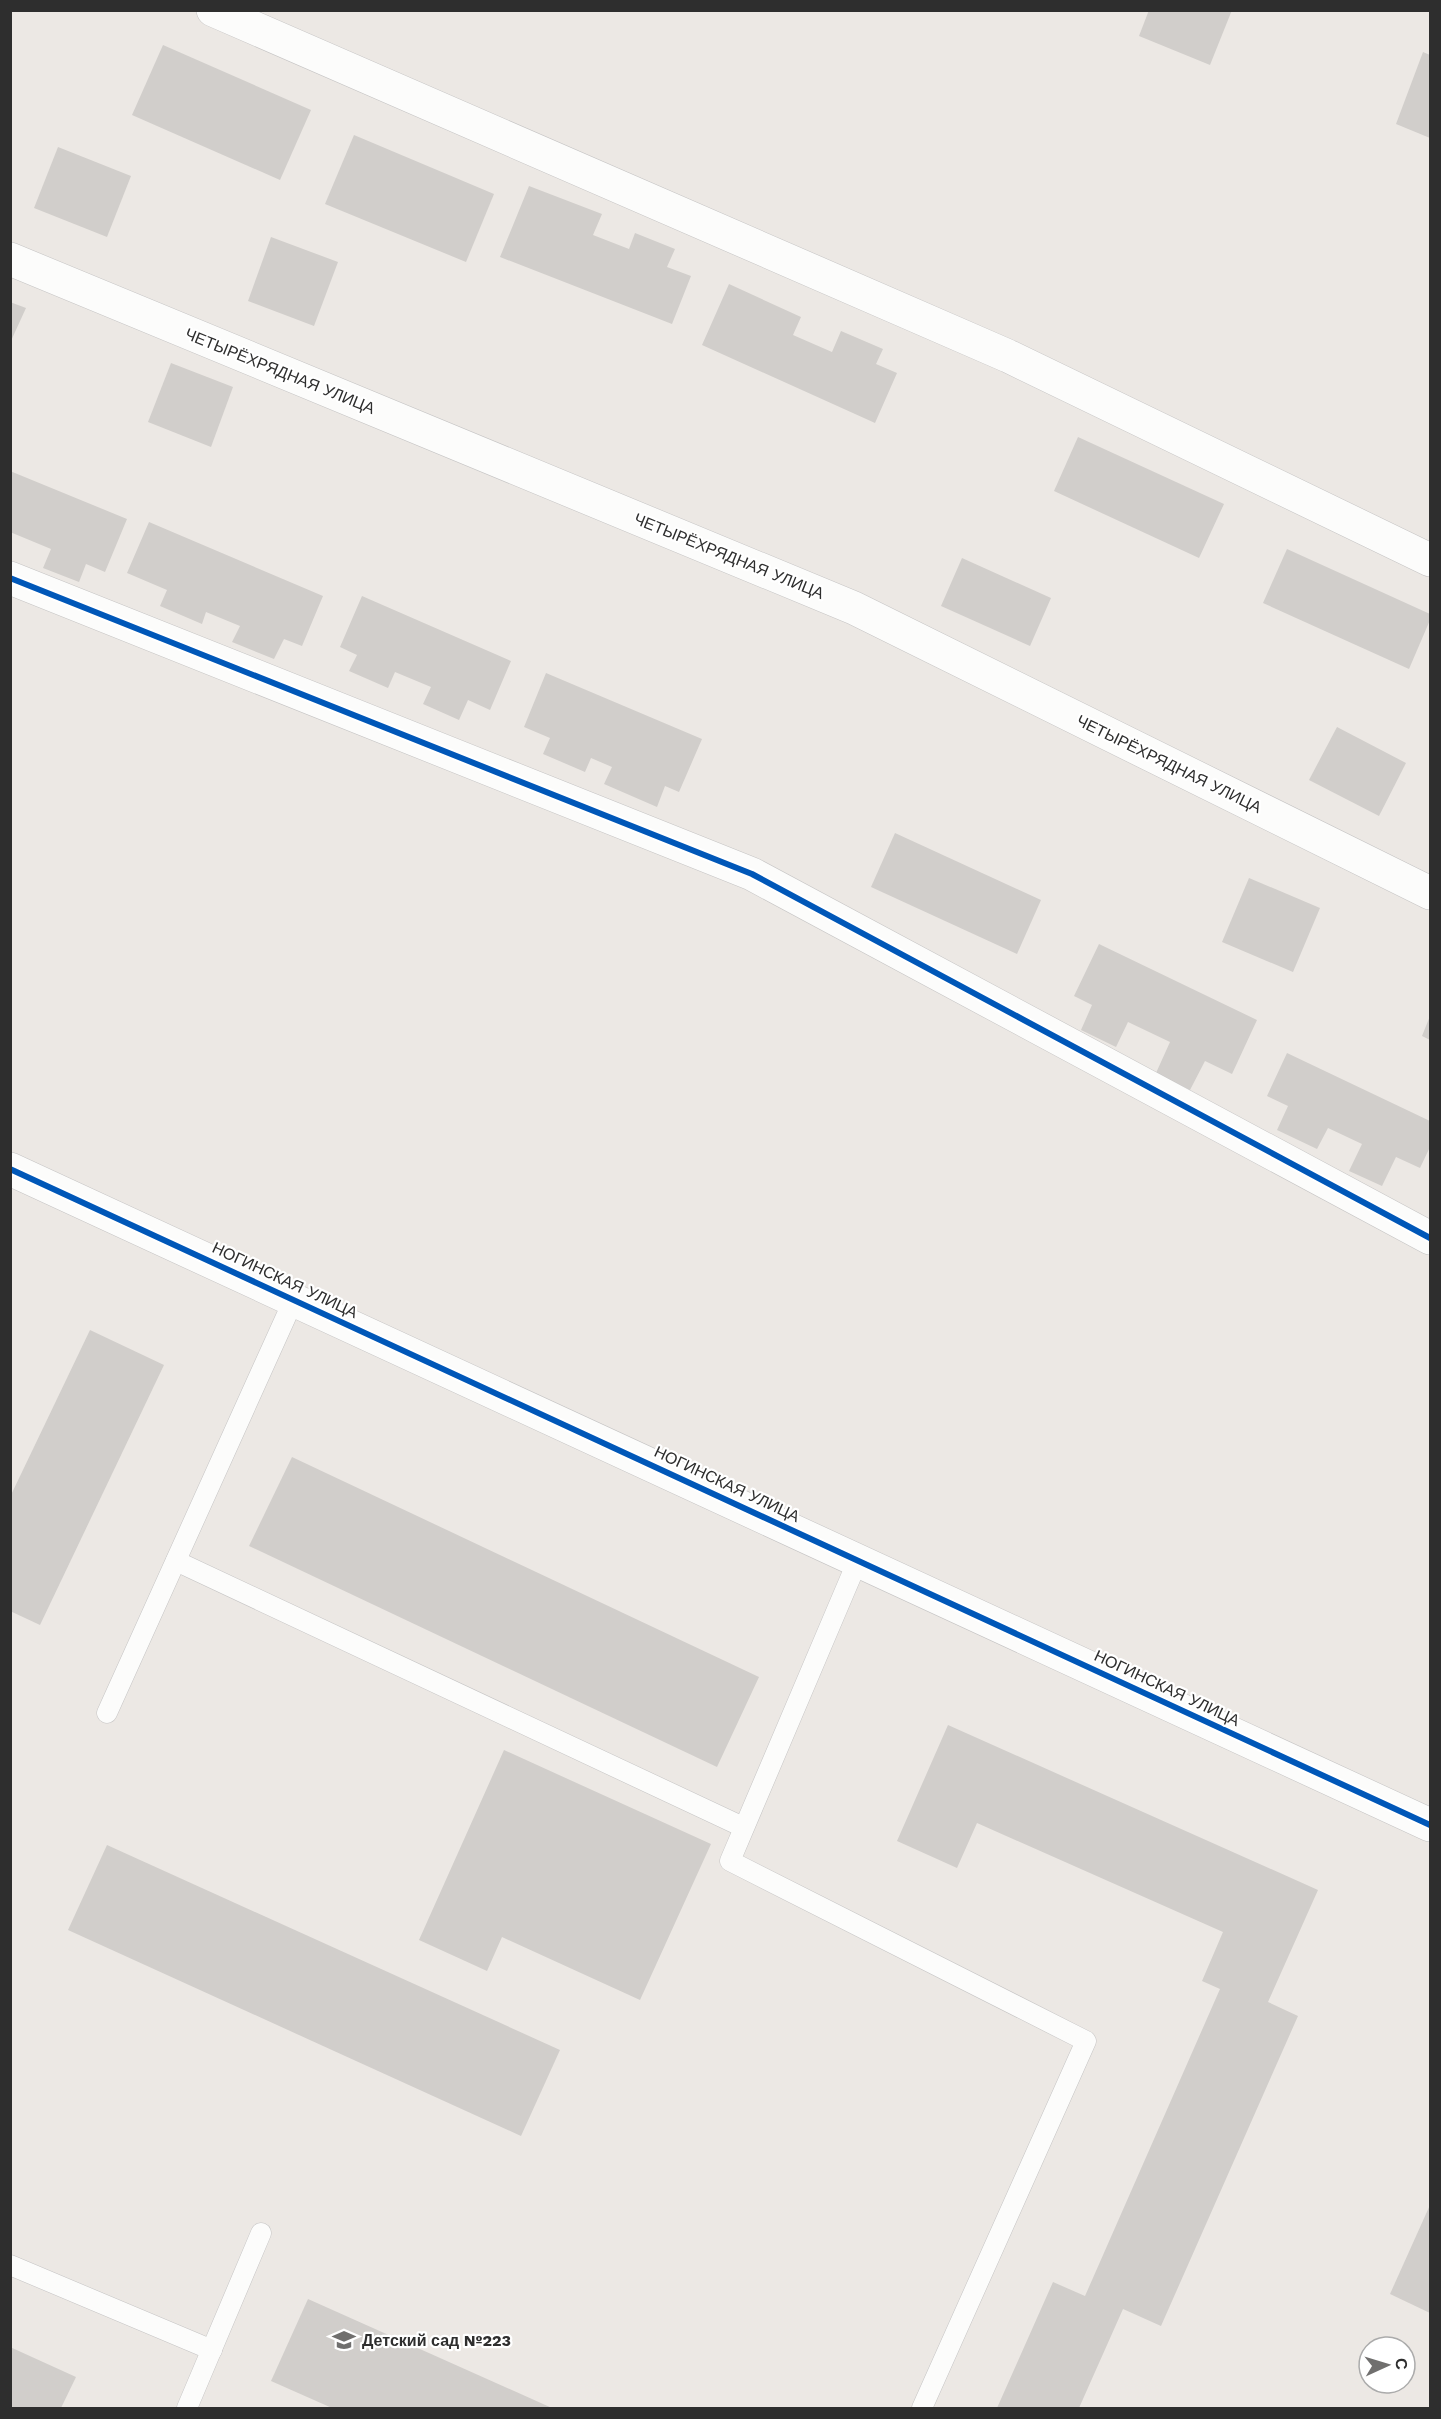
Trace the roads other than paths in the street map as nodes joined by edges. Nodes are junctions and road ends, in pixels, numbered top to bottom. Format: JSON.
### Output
{"nodes":[{"id":1,"x":213,"y":10,"type":"edge"},
{"id":2,"x":10,"y":259,"type":"edge"},
{"id":3,"x":1431,"y":561,"type":"edge"},
{"id":4,"x":10,"y":578,"type":"edge"},
{"id":5,"x":1431,"y":894,"type":"edge"},
{"id":6,"x":10,"y":1169,"type":"edge"},
{"id":7,"x":1431,"y":1238,"type":"edge"},
{"id":8,"x":294,"y":1299,"type":"junction"},
{"id":9,"x":858,"y":1560,"type":"junction"},
{"id":10,"x":176,"y":1562,"type":"junction"},
{"id":11,"x":107,"y":1713,"type":"dead end"},
{"id":12,"x":1431,"y":1825,"type":"edge"},
{"id":13,"x":743,"y":1827,"type":"junction"},
{"id":14,"x":261,"y":2233,"type":"dead end"},
{"id":15,"x":10,"y":2265,"type":"edge"},
{"id":16,"x":212,"y":2350,"type":"junction"},
{"id":17,"x":187,"y":2409,"type":"edge"},
{"id":18,"x":922,"y":2409,"type":"edge"}],
"edges":[{"from":1,"to":3,"type":"street"},
{"from":2,"to":5,"type":"street","name":"ЧЕТЫРЁХРЯДНАЯ УЛИЦА"},
{"from":4,"to":7,"type":"street"},
{"from":6,"to":8,"type":"street","name":"НОГИНСКАЯ УЛИЦА"},
{"from":8,"to":9,"type":"street","name":"НОГИНСКАЯ УЛИЦА"},
{"from":8,"to":10,"type":"lane"},
{"from":9,"to":12,"type":"street","name":"НОГИНСКАЯ УЛИЦА"},
{"from":9,"to":13,"type":"lane"},
{"from":10,"to":11,"type":"lane"},
{"from":10,"to":13,"type":"lane"},
{"from":13,"to":18,"type":"lane"},
{"from":14,"to":16,"type":"lane"},
{"from":15,"to":16,"type":"lane"},
{"from":16,"to":17,"type":"lane"}]}
